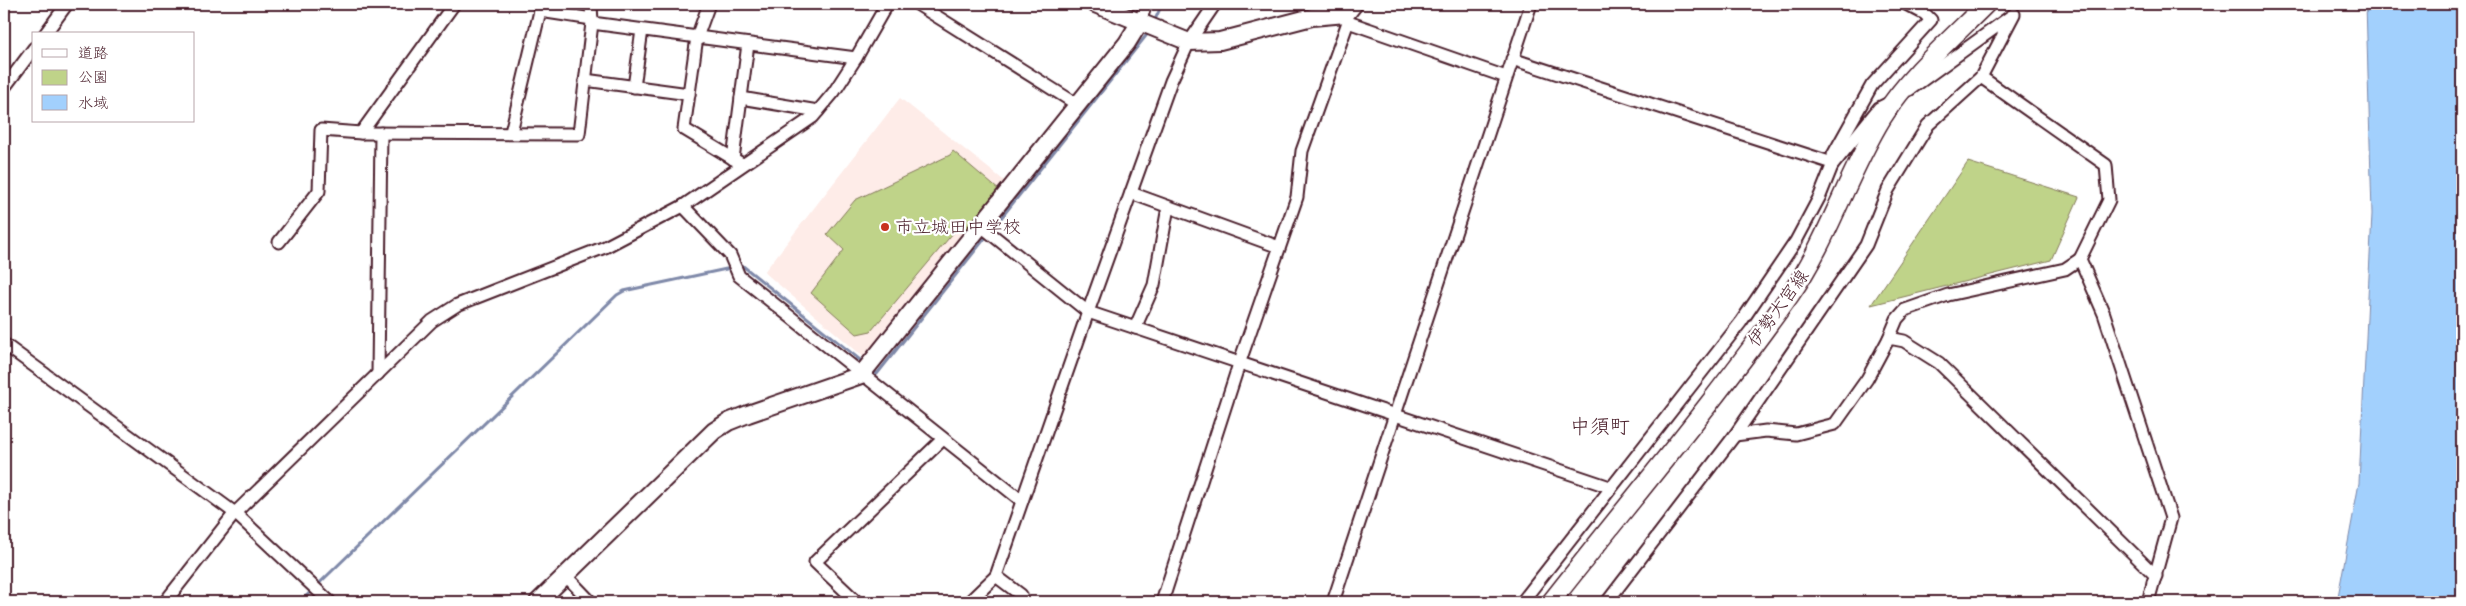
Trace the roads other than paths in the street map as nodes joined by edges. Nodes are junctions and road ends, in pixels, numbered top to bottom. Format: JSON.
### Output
{"nodes":[{"id":1,"x":67,"y":4,"type":"edge"},
{"id":2,"x":454,"y":4,"type":"edge"},
{"id":3,"x":591,"y":4,"type":"edge"},
{"id":4,"x":709,"y":4,"type":"edge"},
{"id":5,"x":887,"y":4,"type":"edge"},
{"id":6,"x":917,"y":4,"type":"edge"},
{"id":7,"x":1095,"y":4,"type":"edge"},
{"id":8,"x":1146,"y":4,"type":"edge"},
{"id":9,"x":1215,"y":4,"type":"edge"},
{"id":10,"x":1531,"y":4,"type":"edge"},
{"id":11,"x":1906,"y":4,"type":"edge"},
{"id":12,"x":1986,"y":4,"type":"edge"},
{"id":13,"x":539,"y":8,"type":"edge"},
{"id":14,"x":1350,"y":13,"type":"edge"},
{"id":15,"x":592,"y":21,"type":"junction"},
{"id":16,"x":1148,"y":26,"type":"junction"},
{"id":17,"x":642,"y":30,"type":"junction"},
{"id":18,"x":46,"y":32,"type":"edge"},
{"id":19,"x":697,"y":37,"type":"junction"},
{"id":20,"x":1189,"y":42,"type":"junction"},
{"id":21,"x":748,"y":44,"type":"junction"},
{"id":22,"x":32,"y":51,"type":"edge"},
{"id":23,"x":856,"y":58,"type":"junction"},
{"id":24,"x":1512,"y":59,"type":"junction"},
{"id":25,"x":1982,"y":76,"type":"junction"},
{"id":26,"x":1506,"y":77,"type":"junction"},
{"id":27,"x":585,"y":80,"type":"junction"},
{"id":28,"x":634,"y":87,"type":"junction"},
{"id":29,"x":4,"y":88,"type":"edge"},
{"id":30,"x":689,"y":94,"type":"junction"},
{"id":31,"x":741,"y":98,"type":"junction"},
{"id":32,"x":1894,"y":101,"type":"junction"},
{"id":33,"x":1078,"y":105,"type":"junction"},
{"id":34,"x":818,"y":110,"type":"junction"},
{"id":35,"x":381,"y":132,"type":"junction"},
{"id":36,"x":511,"y":132,"type":"junction"},
{"id":37,"x":361,"y":133,"type":"junction"},
{"id":38,"x":737,"y":162,"type":"junction"},
{"id":39,"x":1831,"y":164,"type":"junction"},
{"id":40,"x":1130,"y":193,"type":"junction"},
{"id":41,"x":683,"y":206,"type":"junction"},
{"id":42,"x":1168,"y":207,"type":"junction"},
{"id":43,"x":983,"y":227,"type":"junction"},
{"id":44,"x":279,"y":242,"type":"dead end"},
{"id":45,"x":1280,"y":246,"type":"junction"},
{"id":46,"x":2080,"y":259,"type":"junction"},
{"id":47,"x":1088,"y":312,"type":"junction"},
{"id":48,"x":1135,"y":328,"type":"junction"},
{"id":49,"x":1889,"y":338,"type":"junction"},
{"id":50,"x":4,"y":344,"type":"edge"},
{"id":51,"x":1239,"y":364,"type":"junction"},
{"id":52,"x":865,"y":370,"type":"junction"},
{"id":53,"x":378,"y":374,"type":"junction"},
{"id":54,"x":1394,"y":415,"type":"junction"},
{"id":55,"x":1735,"y":434,"type":"junction"},
{"id":56,"x":944,"y":440,"type":"junction"},
{"id":57,"x":1610,"y":487,"type":"junction"},
{"id":58,"x":1022,"y":501,"type":"junction"},
{"id":59,"x":235,"y":513,"type":"junction"},
{"id":60,"x":566,"y":576,"type":"junction"},
{"id":61,"x":996,"y":576,"type":"junction"},
{"id":62,"x":2156,"y":576,"type":"junction"},
{"id":63,"x":165,"y":602,"type":"edge"},
{"id":64,"x":330,"y":602,"type":"edge"},
{"id":65,"x":538,"y":602,"type":"edge"},
{"id":66,"x":591,"y":602,"type":"edge"},
{"id":67,"x":857,"y":602,"type":"edge"},
{"id":68,"x":969,"y":602,"type":"edge"},
{"id":69,"x":1017,"y":602,"type":"edge"},
{"id":70,"x":1162,"y":602,"type":"edge"},
{"id":71,"x":1333,"y":602,"type":"edge"},
{"id":72,"x":1522,"y":602,"type":"edge"},
{"id":73,"x":1551,"y":602,"type":"edge"},
{"id":74,"x":1607,"y":602,"type":"edge"},
{"id":75,"x":2143,"y":602,"type":"edge"},
{"id":76,"x":2148,"y":602,"type":"edge"}],
"edges":[{"from":1,"to":18,"type":"street"},
{"from":2,"to":37,"type":"street"},
{"from":3,"to":15,"type":"street"},
{"from":4,"to":19,"type":"street"},
{"from":5,"to":23,"type":"street"},
{"from":6,"to":33,"type":"street"},
{"from":7,"to":16,"type":"street"},
{"from":8,"to":16,"type":"street"},
{"from":9,"to":20,"type":"street"},
{"from":10,"to":24,"type":"street"},
{"from":11,"to":39,"type":"street"},
{"from":12,"to":32,"type":"main road","name":"伊勢大宮線"},
{"from":13,"to":15,"type":"street"},
{"from":13,"to":36,"type":"street"},
{"from":14,"to":20,"type":"street"},
{"from":14,"to":26,"type":"street"},
{"from":14,"to":45,"type":"street"},
{"from":15,"to":17,"type":"street"},
{"from":15,"to":27,"type":"street"},
{"from":16,"to":20,"type":"street"},
{"from":16,"to":33,"type":"street"},
{"from":17,"to":19,"type":"street"},
{"from":17,"to":28,"type":"street"},
{"from":19,"to":21,"type":"street"},
{"from":19,"to":30,"type":"street"},
{"from":20,"to":40,"type":"street"},
{"from":21,"to":23,"type":"street"},
{"from":21,"to":31,"type":"street"},
{"from":22,"to":29,"type":"street"},
{"from":23,"to":34,"type":"street"},
{"from":24,"to":26,"type":"street"},
{"from":24,"to":39,"type":"street"},
{"from":25,"to":32,"type":"street"},
{"from":25,"to":46,"type":"street"},
{"from":25,"to":55,"type":"street"},
{"from":26,"to":54,"type":"street"},
{"from":27,"to":28,"type":"street"},
{"from":27,"to":36,"type":"street"},
{"from":28,"to":30,"type":"street"},
{"from":30,"to":38,"type":"street"},
{"from":31,"to":34,"type":"street"},
{"from":31,"to":38,"type":"street"},
{"from":32,"to":39,"type":"street"},
{"from":32,"to":73,"type":"main road","name":"伊勢大宮線"},
{"from":33,"to":43,"type":"street"},
{"from":34,"to":38,"type":"street"},
{"from":35,"to":36,"type":"street"},
{"from":35,"to":37,"type":"street"},
{"from":35,"to":53,"type":"street"},
{"from":37,"to":44,"type":"street"},
{"from":38,"to":41,"type":"street"},
{"from":39,"to":57,"type":"street"},
{"from":40,"to":42,"type":"street"},
{"from":40,"to":47,"type":"street"},
{"from":41,"to":52,"type":"street"},
{"from":41,"to":53,"type":"street"},
{"from":42,"to":45,"type":"street"},
{"from":42,"to":48,"type":"street"},
{"from":43,"to":47,"type":"street"},
{"from":43,"to":52,"type":"street"},
{"from":45,"to":51,"type":"street"},
{"from":46,"to":49,"type":"street"},
{"from":46,"to":62,"type":"street"},
{"from":47,"to":48,"type":"street"},
{"from":47,"to":58,"type":"street"},
{"from":48,"to":51,"type":"street"},
{"from":49,"to":55,"type":"street"},
{"from":49,"to":62,"type":"street"},
{"from":50,"to":59,"type":"street"},
{"from":51,"to":54,"type":"street"},
{"from":51,"to":70,"type":"street"},
{"from":52,"to":56,"type":"street"},
{"from":52,"to":60,"type":"street"},
{"from":53,"to":59,"type":"street"},
{"from":54,"to":57,"type":"street"},
{"from":54,"to":71,"type":"street"},
{"from":55,"to":74,"type":"street"},
{"from":56,"to":58,"type":"street"},
{"from":56,"to":67,"type":"street"},
{"from":57,"to":72,"type":"street"},
{"from":58,"to":61,"type":"street"},
{"from":59,"to":63,"type":"street"},
{"from":59,"to":64,"type":"street"},
{"from":60,"to":65,"type":"street"},
{"from":60,"to":66,"type":"street"},
{"from":61,"to":68,"type":"street"},
{"from":61,"to":69,"type":"street"},
{"from":62,"to":75,"type":"street"},
{"from":62,"to":76,"type":"street"}]}
